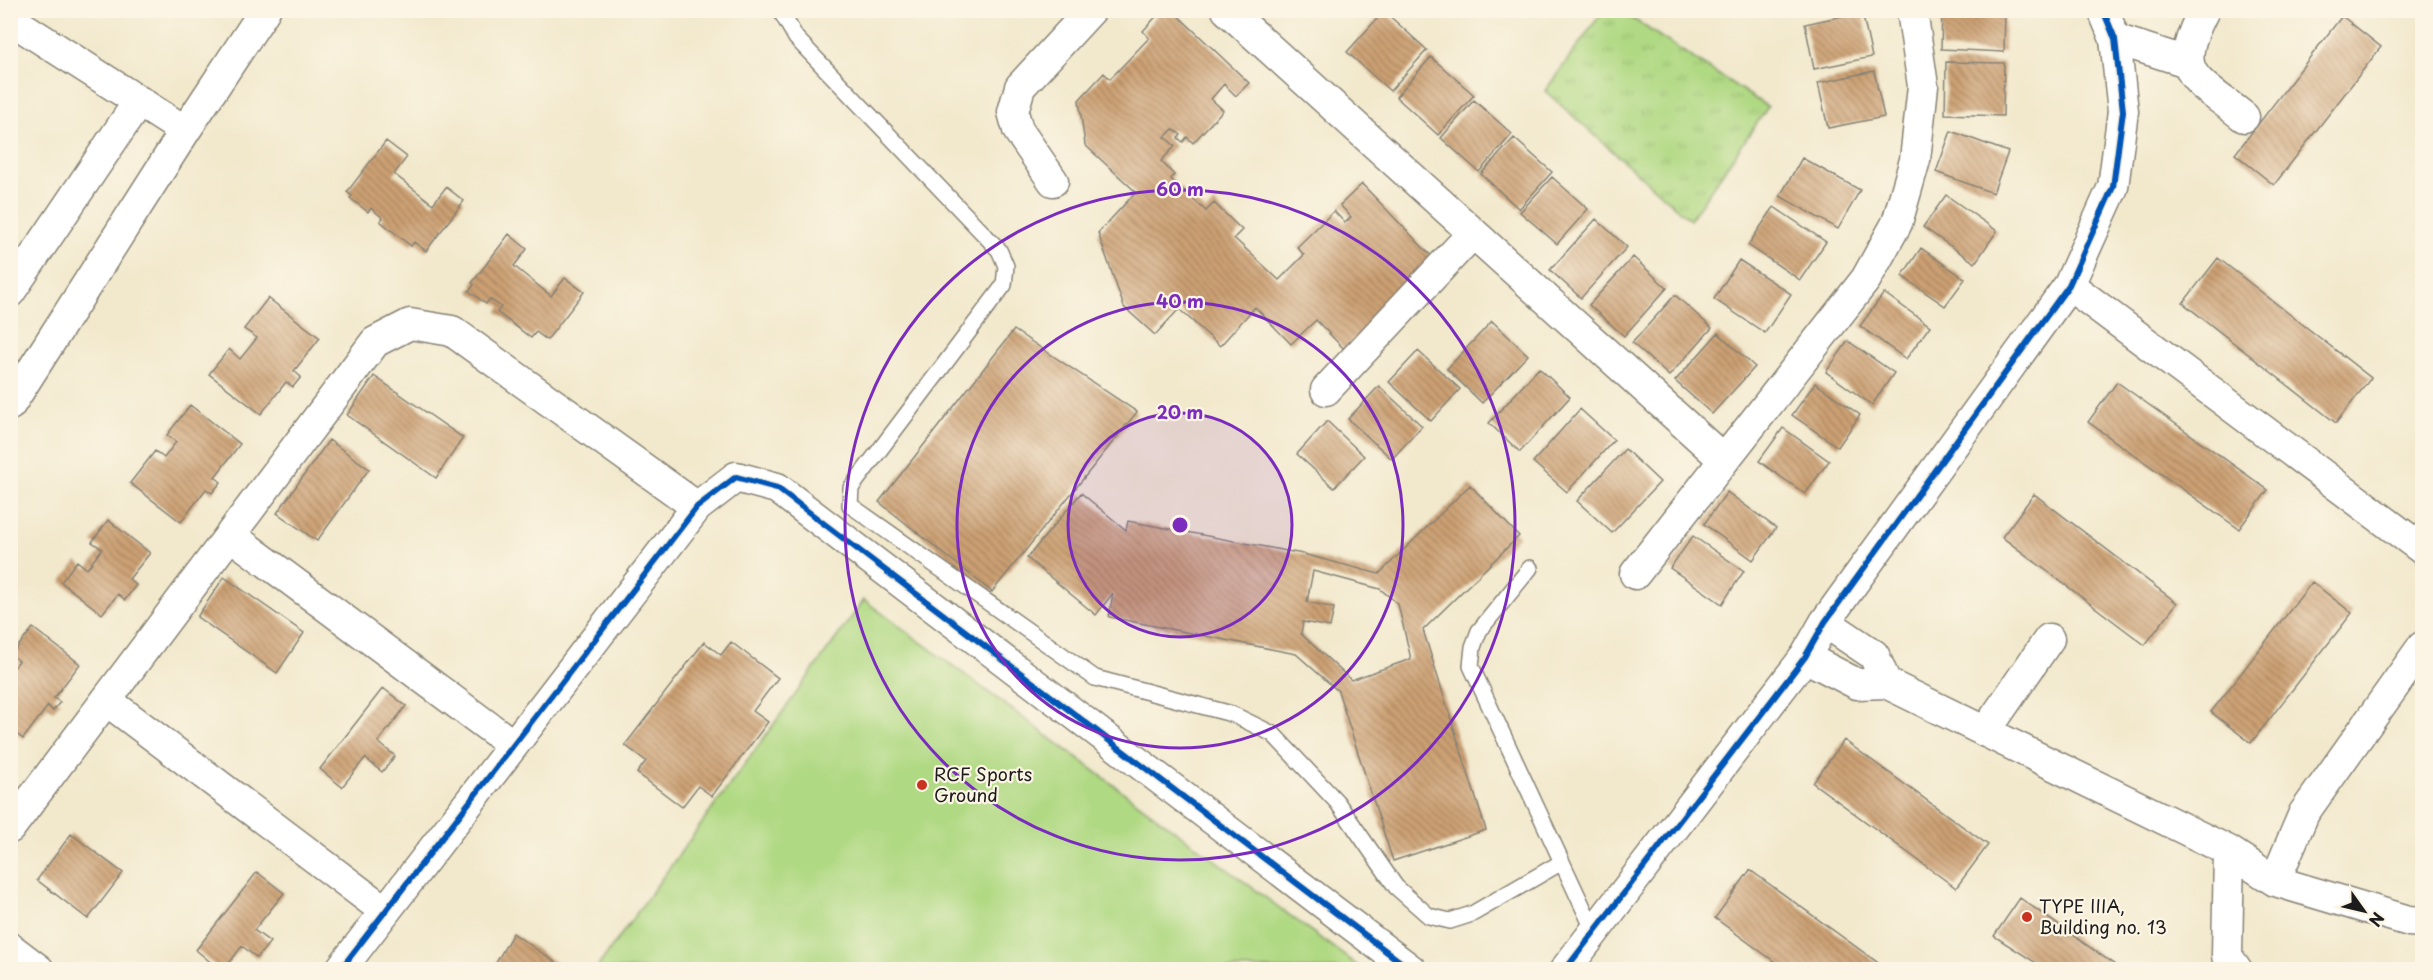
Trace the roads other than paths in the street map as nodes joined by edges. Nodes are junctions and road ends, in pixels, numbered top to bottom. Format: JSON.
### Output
{"nodes":[{"id":1,"x":265,"y":10,"type":"edge"},
{"id":2,"x":780,"y":10,"type":"edge"},
{"id":3,"x":1091,"y":10,"type":"edge"},
{"id":4,"x":1227,"y":10,"type":"edge"},
{"id":5,"x":1912,"y":10,"type":"edge"},
{"id":6,"x":2103,"y":10,"type":"edge"},
{"id":7,"x":2204,"y":10,"type":"edge"},
{"id":8,"x":10,"y":19,"type":"edge"},
{"id":9,"x":2115,"y":39,"type":"junction"},
{"id":10,"x":2187,"y":62,"type":"junction"},
{"id":11,"x":139,"y":101,"type":"junction"},
{"id":12,"x":2244,"y":117,"type":"dead end"},
{"id":13,"x":185,"y":130,"type":"junction"},
{"id":14,"x":1053,"y":181,"type":"dead end"},
{"id":15,"x":1473,"y":233,"type":"junction"},
{"id":16,"x":2069,"y":285,"type":"junction"},
{"id":17,"x":10,"y":292,"type":"edge"},
{"id":18,"x":1326,"y":390,"type":"dead end"},
{"id":19,"x":10,"y":405,"type":"edge"},
{"id":20,"x":1724,"y":460,"type":"junction"},
{"id":21,"x":697,"y":507,"type":"junction"},
{"id":22,"x":230,"y":535,"type":"junction"},
{"id":23,"x":2422,"y":549,"type":"edge"},
{"id":24,"x":1530,"y":568,"type":"dead end"},
{"id":25,"x":1635,"y":574,"type":"dead end"},
{"id":26,"x":1825,"y":622,"type":"junction"},
{"id":27,"x":2049,"y":639,"type":"dead end"},
{"id":28,"x":2422,"y":646,"type":"edge"},
{"id":29,"x":1806,"y":657,"type":"junction"},
{"id":30,"x":1886,"y":683,"type":"junction"},
{"id":31,"x":106,"y":700,"type":"junction"},
{"id":32,"x":1985,"y":732,"type":"junction"},
{"id":33,"x":513,"y":745,"type":"junction"},
{"id":34,"x":10,"y":828,"type":"edge"},
{"id":35,"x":2229,"y":851,"type":"junction"},
{"id":36,"x":1562,"y":862,"type":"junction"},
{"id":37,"x":2275,"y":880,"type":"junction"},
{"id":38,"x":385,"y":911,"type":"junction"},
{"id":39,"x":2422,"y":922,"type":"edge"},
{"id":40,"x":1594,"y":931,"type":"junction"},
{"id":41,"x":10,"y":948,"type":"edge"},
{"id":42,"x":39,"y":969,"type":"edge"},
{"id":43,"x":340,"y":969,"type":"edge"},
{"id":44,"x":1411,"y":969,"type":"edge"},
{"id":45,"x":1565,"y":969,"type":"edge"},
{"id":46,"x":2237,"y":969,"type":"edge"}],
"edges":[{"from":1,"to":13,"type":"street"},
{"from":2,"to":36,"type":"lane"},
{"from":3,"to":14,"type":"street"},
{"from":4,"to":15,"type":"street"},
{"from":5,"to":20,"type":"street"},
{"from":6,"to":9,"type":"street"},
{"from":7,"to":10,"type":"street"},
{"from":8,"to":11,"type":"street"},
{"from":9,"to":10,"type":"street"},
{"from":9,"to":16,"type":"street"},
{"from":10,"to":12,"type":"street"},
{"from":11,"to":13,"type":"street"},
{"from":11,"to":17,"type":"street"},
{"from":13,"to":19,"type":"street"},
{"from":15,"to":18,"type":"street"},
{"from":15,"to":20,"type":"street"},
{"from":16,"to":23,"type":"street"},
{"from":16,"to":26,"type":"street"},
{"from":20,"to":25,"type":"street"},
{"from":21,"to":22,"type":"street"},
{"from":21,"to":33,"type":"street"},
{"from":21,"to":44,"type":"street"},
{"from":22,"to":31,"type":"street"},
{"from":22,"to":33,"type":"street"},
{"from":24,"to":36,"type":"lane"},
{"from":26,"to":29,"type":"street"},
{"from":26,"to":30,"type":"street"},
{"from":27,"to":32,"type":"street"},
{"from":28,"to":37,"type":"street"},
{"from":29,"to":30,"type":"street"},
{"from":29,"to":40,"type":"street"},
{"from":30,"to":32,"type":"street"},
{"from":31,"to":34,"type":"street"},
{"from":31,"to":38,"type":"street"},
{"from":32,"to":35,"type":"street"},
{"from":33,"to":38,"type":"street"},
{"from":35,"to":37,"type":"street"},
{"from":35,"to":46,"type":"street"},
{"from":36,"to":40,"type":"lane"},
{"from":37,"to":39,"type":"street"},
{"from":38,"to":43,"type":"street"},
{"from":40,"to":45,"type":"street"},
{"from":41,"to":42,"type":"street"}]}
